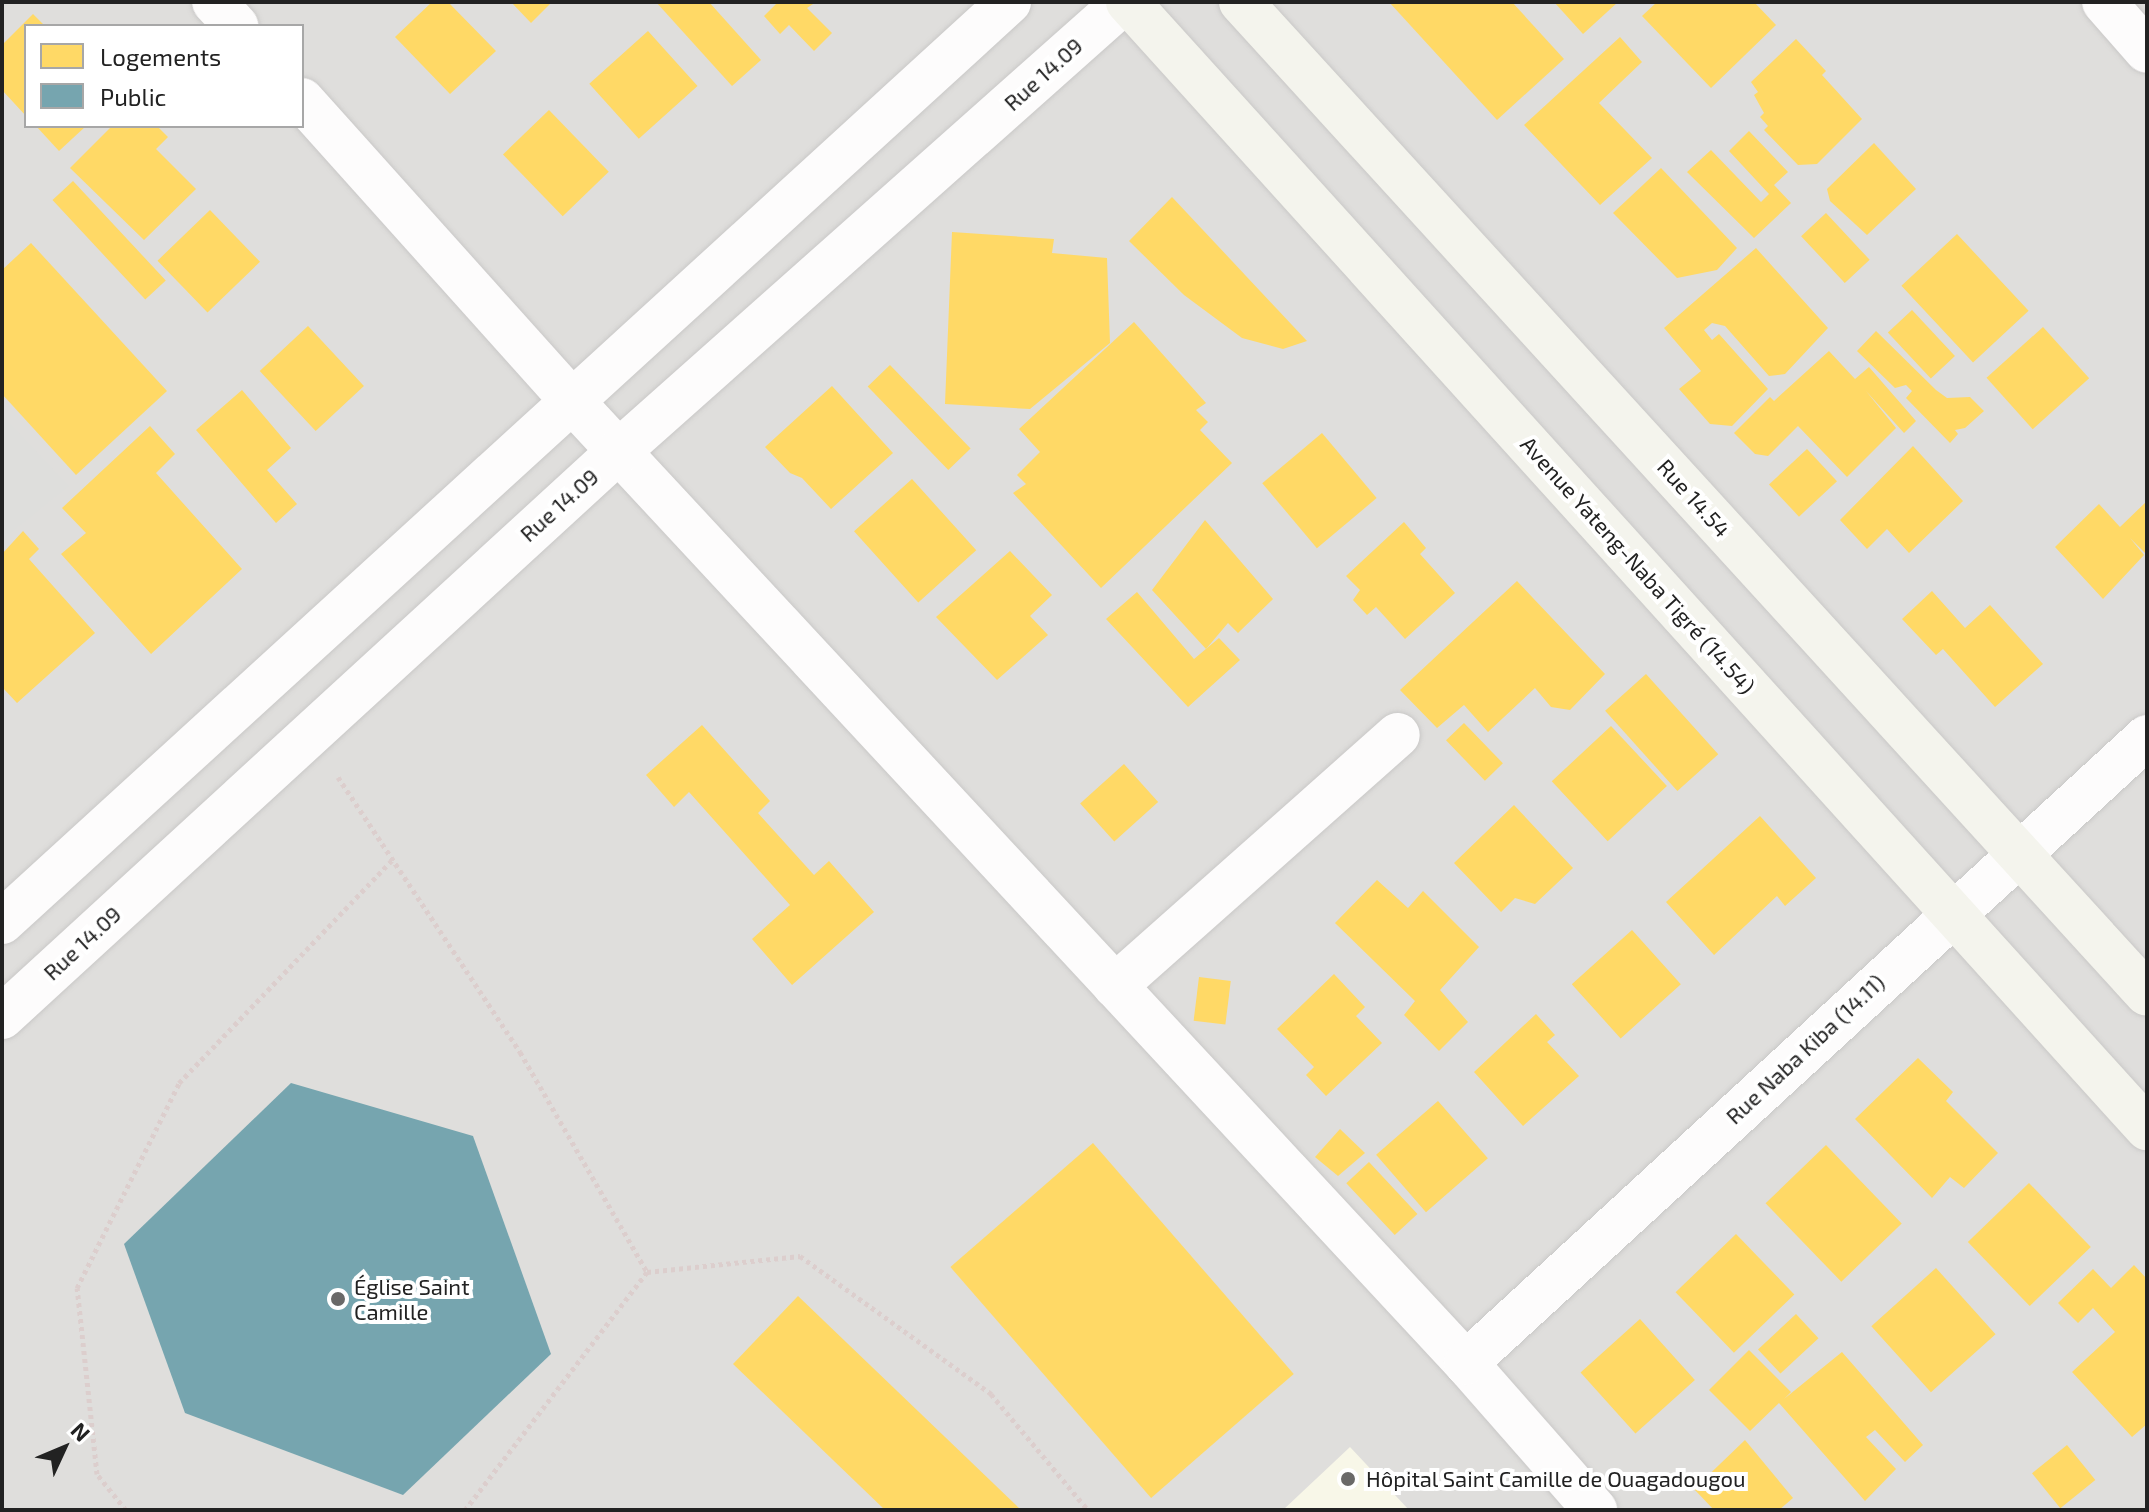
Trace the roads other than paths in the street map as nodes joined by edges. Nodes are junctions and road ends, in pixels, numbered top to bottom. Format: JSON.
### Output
{"nodes":[{"id":1,"x":214,"y":2,"type":"edge"},
{"id":2,"x":1009,"y":2,"type":"edge"},
{"id":3,"x":1126,"y":2,"type":"edge"},
{"id":4,"x":1241,"y":2,"type":"edge"},
{"id":5,"x":2104,"y":2,"type":"edge"},
{"id":6,"x":234,"y":24,"type":"edge"},
{"id":7,"x":2147,"y":51,"type":"edge"},
{"id":8,"x":304,"y":102,"type":"edge"},
{"id":9,"x":571,"y":400,"type":"junction"},
{"id":10,"x":619,"y":451,"type":"junction"},
{"id":11,"x":1398,"y":735,"type":"dead end"},
{"id":12,"x":2147,"y":737,"type":"edge"},
{"id":13,"x":2019,"y":855,"type":"junction"},
{"id":14,"x":1953,"y":912,"type":"junction"},
{"id":15,"x":2,"y":922,"type":"edge"},
{"id":16,"x":1115,"y":986,"type":"junction"},
{"id":17,"x":2147,"y":994,"type":"edge"},
{"id":18,"x":2,"y":1017,"type":"edge"},
{"id":19,"x":2147,"y":1128,"type":"edge"},
{"id":20,"x":1466,"y":1363,"type":"junction"},
{"id":21,"x":1595,"y":1510,"type":"edge"}],
"edges":[{"from":1,"to":6,"type":"street"},
{"from":2,"to":9,"type":"street"},
{"from":3,"to":10,"type":"street","name":"Rue 14.09"},
{"from":3,"to":14,"type":"main road","name":"Avenue Yateng-Naba Tigré (14.54)"},
{"from":4,"to":13,"type":"main road","name":"Rue 14.54"},
{"from":5,"to":7,"type":"street"},
{"from":8,"to":9,"type":"street"},
{"from":9,"to":10,"type":"street"},
{"from":9,"to":15,"type":"street"},
{"from":10,"to":16,"type":"street"},
{"from":10,"to":18,"type":"street","name":"Rue 14.09"},
{"from":11,"to":16,"type":"street"},
{"from":12,"to":13,"type":"street","name":"Rue Naba Kiba (14.11)"},
{"from":13,"to":14,"type":"street","name":"Rue Naba Kiba (14.11)"},
{"from":13,"to":17,"type":"main road","name":"Rue 14.54"},
{"from":14,"to":19,"type":"main road","name":"Avenue Yateng-Naba Tigré (14.54)"},
{"from":14,"to":20,"type":"street","name":"Rue Naba Kiba (14.11)"},
{"from":16,"to":20,"type":"street"},
{"from":20,"to":21,"type":"street"}]}
